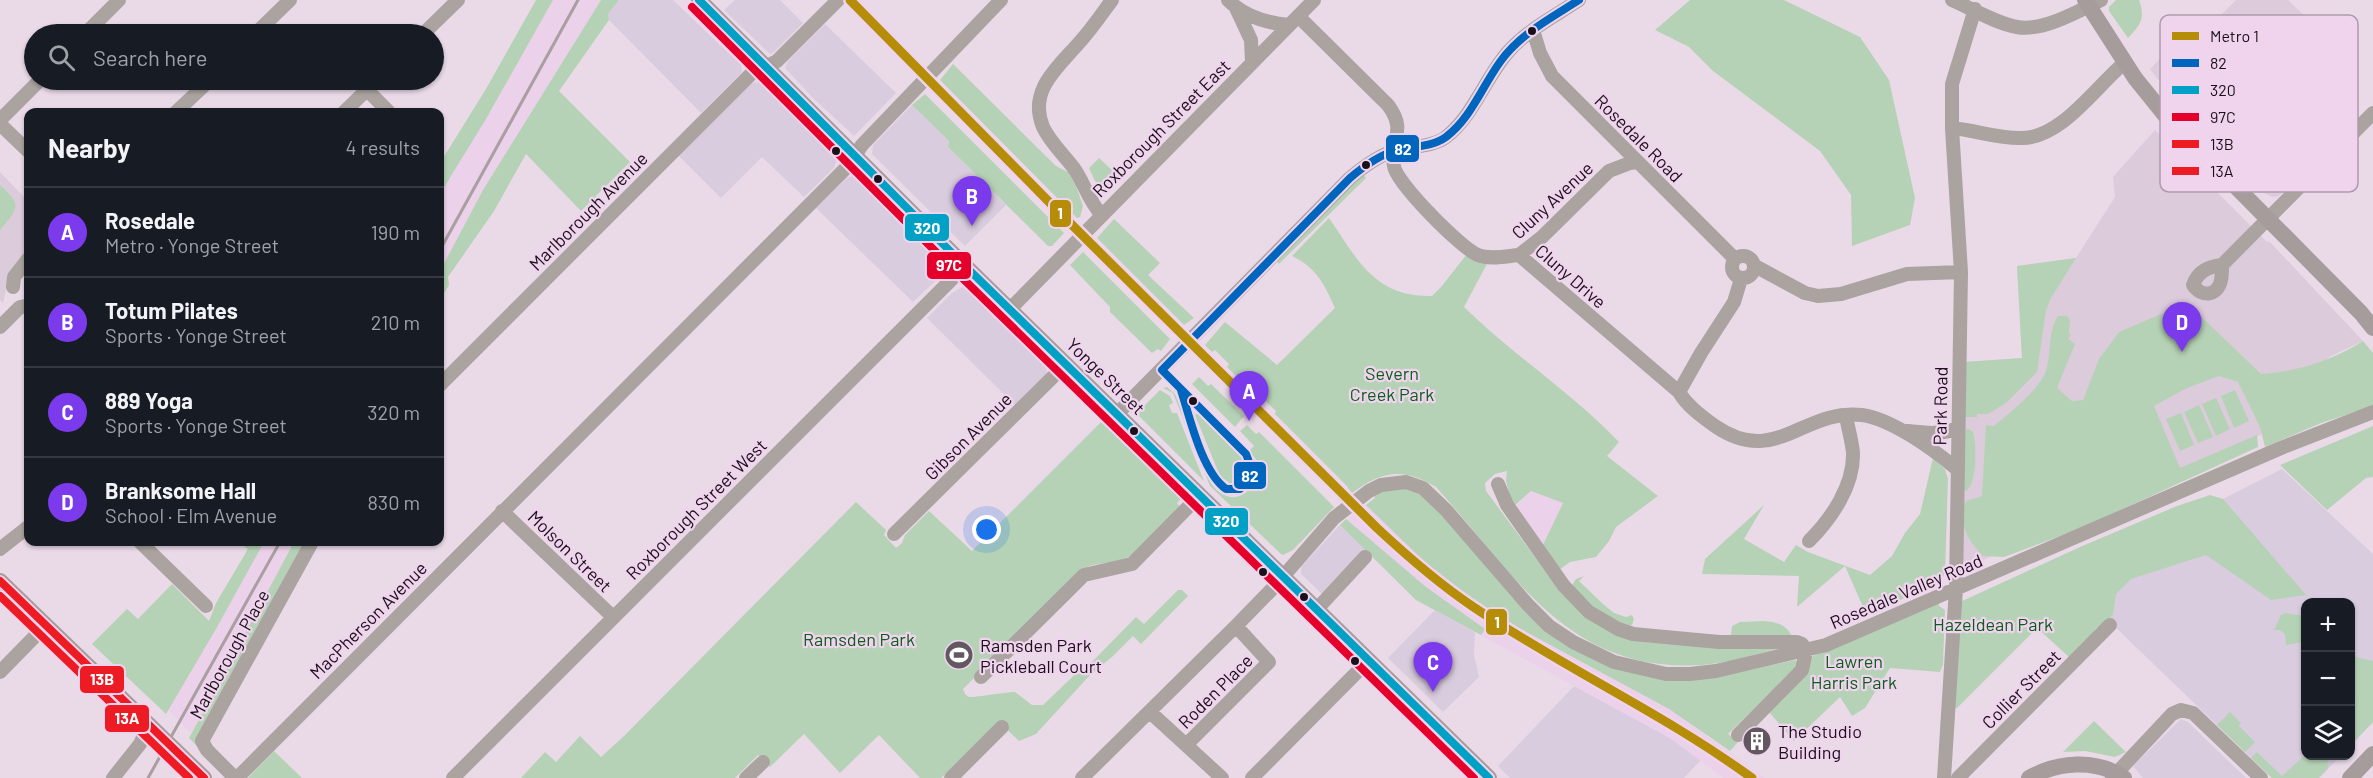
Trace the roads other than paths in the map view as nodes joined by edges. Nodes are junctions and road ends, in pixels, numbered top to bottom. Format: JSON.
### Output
{"nodes":[{"id":1,"x":119,"y":0,"type":"edge"},
{"id":2,"x":290,"y":0,"type":"edge"},
{"id":3,"x":458,"y":0,"type":"edge"},
{"id":4,"x":699,"y":0,"type":"edge"},
{"id":5,"x":838,"y":0,"type":"edge"},
{"id":6,"x":1001,"y":0,"type":"edge"},
{"id":7,"x":1112,"y":0,"type":"edge"},
{"id":8,"x":1314,"y":0,"type":"edge"},
{"id":9,"x":1579,"y":0,"type":"edge"},
{"id":10,"x":1952,"y":0,"type":"edge"},
{"id":11,"x":2091,"y":2,"type":"edge"},
{"id":12,"x":1232,"y":4,"type":"edge"},
{"id":13,"x":1976,"y":9,"type":"junction"},
{"id":14,"x":1294,"y":21,"type":"junction"},
{"id":15,"x":95,"y":24,"type":"edge"},
{"id":16,"x":265,"y":24,"type":"edge"},
{"id":17,"x":433,"y":24,"type":"edge"},
{"id":18,"x":2005,"y":24,"type":"junction"},
{"id":19,"x":1533,"y":30,"type":"junction"},
{"id":20,"x":1968,"y":36,"type":"junction"},
{"id":21,"x":1252,"y":62,"type":"junction"},
{"id":22,"x":2124,"y":63,"type":"junction"},
{"id":23,"x":764,"y":67,"type":"junction"},
{"id":24,"x":30,"y":90,"type":"edge"},
{"id":25,"x":199,"y":90,"type":"edge"},
{"id":26,"x":367,"y":90,"type":"edge"},
{"id":27,"x":375,"y":90,"type":"edge"},
{"id":28,"x":180,"y":108,"type":"edge"},
{"id":29,"x":348,"y":108,"type":"edge"},
{"id":30,"x":386,"y":108,"type":"edge"},
{"id":31,"x":2160,"y":109,"type":"edge"},
{"id":32,"x":2373,"y":113,"type":"edge"},
{"id":33,"x":0,"y":122,"type":"edge"},
{"id":34,"x":1952,"y":128,"type":"junction"},
{"id":35,"x":2358,"y":128,"type":"edge"},
{"id":36,"x":1618,"y":143,"type":"junction"},
{"id":37,"x":24,"y":147,"type":"edge"},
{"id":38,"x":1394,"y":150,"type":"junction"},
{"id":39,"x":855,"y":157,"type":"junction"},
{"id":40,"x":1637,"y":162,"type":"junction"},
{"id":41,"x":1609,"y":171,"type":"junction"},
{"id":42,"x":2242,"y":192,"type":"edge"},
{"id":43,"x":2295,"y":192,"type":"edge"},
{"id":44,"x":1101,"y":214,"type":"junction"},
{"id":45,"x":2269,"y":219,"type":"junction"},
{"id":46,"x":1519,"y":255,"type":"junction"},
{"id":47,"x":1736,"y":259,"type":"junction"},
{"id":48,"x":24,"y":264,"type":"edge"},
{"id":49,"x":2222,"y":265,"type":"dead end"},
{"id":50,"x":965,"y":266,"type":"junction"},
{"id":51,"x":1755,"y":266,"type":"junction"},
{"id":52,"x":1961,"y":273,"type":"junction"},
{"id":53,"x":1741,"y":279,"type":"junction"},
{"id":54,"x":13,"y":288,"type":"dead end"},
{"id":55,"x":24,"y":306,"type":"edge"},
{"id":56,"x":1010,"y":309,"type":"junction"},
{"id":57,"x":0,"y":327,"type":"edge"},
{"id":58,"x":2373,"y":328,"type":"edge"},
{"id":59,"x":1066,"y":364,"type":"junction"},
{"id":60,"x":444,"y":381,"type":"edge"},
{"id":61,"x":1679,"y":392,"type":"junction"},
{"id":62,"x":2373,"y":412,"type":"edge"},
{"id":63,"x":1117,"y":414,"type":"junction"},
{"id":64,"x":1846,"y":416,"type":"junction"},
{"id":65,"x":1958,"y":428,"type":"junction"},
{"id":66,"x":1903,"y":430,"type":"junction"},
{"id":67,"x":1957,"y":469,"type":"junction"},
{"id":68,"x":1498,"y":484,"type":"dead end"},
{"id":69,"x":1200,"y":495,"type":"junction"},
{"id":70,"x":502,"y":510,"type":"junction"},
{"id":71,"x":24,"y":530,"type":"edge"},
{"id":72,"x":894,"y":534,"type":"dead end"},
{"id":73,"x":1809,"y":541,"type":"dead end"},
{"id":74,"x":145,"y":546,"type":"edge"},
{"id":75,"x":310,"y":546,"type":"edge"},
{"id":76,"x":0,"y":549,"type":"edge"},
{"id":77,"x":1365,"y":556,"type":"dead end"},
{"id":78,"x":1283,"y":576,"type":"junction"},
{"id":79,"x":0,"y":581,"type":"edge"},
{"id":80,"x":1956,"y":588,"type":"junction"},
{"id":81,"x":206,"y":606,"type":"dead end"},
{"id":82,"x":1317,"y":609,"type":"junction"},
{"id":83,"x":613,"y":617,"type":"junction"},
{"id":84,"x":2110,"y":625,"type":"dead end"},
{"id":85,"x":45,"y":626,"type":"junction"},
{"id":86,"x":1236,"y":626,"type":"junction"},
{"id":87,"x":1806,"y":651,"type":"junction"},
{"id":88,"x":1369,"y":660,"type":"junction"},
{"id":89,"x":0,"y":672,"type":"edge"},
{"id":90,"x":981,"y":677,"type":"dead end"},
{"id":91,"x":1150,"y":712,"type":"junction"},
{"id":92,"x":148,"y":726,"type":"junction"},
{"id":93,"x":1002,"y":727,"type":"dead end"},
{"id":94,"x":1738,"y":735,"type":"dead end"},
{"id":95,"x":1186,"y":745,"type":"junction"},
{"id":96,"x":2373,"y":754,"type":"edge"},
{"id":97,"x":763,"y":762,"type":"dead end"},
{"id":98,"x":2117,"y":776,"type":"edge"},
{"id":99,"x":113,"y":778,"type":"edge"},
{"id":100,"x":204,"y":778,"type":"edge"},
{"id":101,"x":236,"y":778,"type":"edge"},
{"id":102,"x":453,"y":778,"type":"edge"},
{"id":103,"x":746,"y":778,"type":"edge"},
{"id":104,"x":951,"y":778,"type":"edge"},
{"id":105,"x":1082,"y":778,"type":"edge"},
{"id":106,"x":1222,"y":778,"type":"edge"},
{"id":107,"x":1252,"y":778,"type":"edge"},
{"id":108,"x":1489,"y":778,"type":"edge"},
{"id":109,"x":1944,"y":778,"type":"edge"},
{"id":110,"x":1958,"y":778,"type":"edge"},
{"id":111,"x":2029,"y":778,"type":"edge"},
{"id":112,"x":2261,"y":778,"type":"edge"},
{"id":113,"x":2350,"y":778,"type":"edge"}],
"edges":[{"from":1,"to":15,"type":"street"},
{"from":2,"to":16,"type":"street"},
{"from":3,"to":17,"type":"street"},
{"from":4,"to":23,"type":"main road","name":"Yonge Street"},
{"from":5,"to":23,"type":"street","name":"Marlborough Avenue"},
{"from":6,"to":39,"type":"street","name":"MacPherson Avenue"},
{"from":7,"to":44,"type":"street"},
{"from":8,"to":14,"type":"street","name":"Roxborough Street East"},
{"from":9,"to":19,"type":"street"},
{"from":10,"to":13,"type":"street"},
{"from":11,"to":18,"type":"street"},
{"from":11,"to":22,"type":"main road"},
{"from":12,"to":14,"type":"street"},
{"from":12,"to":21,"type":"street"},
{"from":13,"to":18,"type":"street"},
{"from":13,"to":20,"type":"street","name":"Park Road"},
{"from":14,"to":21,"type":"street","name":"Roxborough Street East"},
{"from":14,"to":38,"type":"street","name":"Cluny Drive"},
{"from":18,"to":20,"type":"street"},
{"from":19,"to":36,"type":"street","name":"Rosedale Road"},
{"from":19,"to":38,"type":"street"},
{"from":20,"to":34,"type":"street","name":"Park Road"},
{"from":21,"to":44,"type":"street","name":"Roxborough Street East"},
{"from":22,"to":31,"type":"main road"},
{"from":22,"to":34,"type":"street"},
{"from":23,"to":39,"type":"main road","name":"Yonge Street"},
{"from":23,"to":60,"type":"street","name":"Marlborough Avenue"},
{"from":24,"to":33,"type":"street"},
{"from":25,"to":28,"type":"street"},
{"from":26,"to":29,"type":"street"},
{"from":27,"to":30,"type":"street"},
{"from":32,"to":35,"type":"street"},
{"from":33,"to":37,"type":"street"},
{"from":34,"to":52,"type":"street","name":"Park Road"},
{"from":36,"to":40,"type":"street","name":"Rosedale Road"},
{"from":36,"to":41,"type":"street","name":"Cluny Avenue"},
{"from":38,"to":46,"type":"street","name":"Cluny Drive"},
{"from":38,"to":63,"type":"street"},
{"from":39,"to":50,"type":"main road","name":"Yonge Street"},
{"from":39,"to":70,"type":"street","name":"MacPherson Avenue"},
{"from":40,"to":41,"type":"street","name":"Cluny Avenue"},
{"from":40,"to":47,"type":"street","name":"Rosedale Road"},
{"from":41,"to":46,"type":"street","name":"Cluny Avenue"},
{"from":42,"to":45,"type":"main road"},
{"from":43,"to":45,"type":"street"},
{"from":44,"to":56,"type":"street","name":"Roxborough Street East"},
{"from":45,"to":49,"type":"street"},
{"from":45,"to":58,"type":"main road"},
{"from":46,"to":61,"type":"street","name":"Cluny Drive"},
{"from":47,"to":51,"type":"street"},
{"from":47,"to":53,"type":"street"},
{"from":48,"to":54,"type":"street"},
{"from":50,"to":56,"type":"main road","name":"Yonge Street"},
{"from":50,"to":83,"type":"street","name":"Roxborough Street West"},
{"from":51,"to":52,"type":"street"},
{"from":51,"to":53,"type":"street"},
{"from":52,"to":65,"type":"street","name":"Park Road"},
{"from":53,"to":61,"type":"street"},
{"from":55,"to":57,"type":"street"},
{"from":56,"to":59,"type":"main road","name":"Yonge Street"},
{"from":59,"to":63,"type":"main road","name":"Yonge Street"},
{"from":59,"to":72,"type":"street","name":"Gibson Avenue"},
{"from":61,"to":64,"type":"street"},
{"from":62,"to":80,"type":"street","name":"Rosedale Valley Road"},
{"from":63,"to":69,"type":"main road","name":"Yonge Street"},
{"from":64,"to":66,"type":"street"},
{"from":64,"to":73,"type":"street"},
{"from":65,"to":66,"type":"street"},
{"from":65,"to":67,"type":"street","name":"Park Road"},
{"from":66,"to":67,"type":"street"},
{"from":67,"to":80,"type":"street","name":"Park Road"},
{"from":68,"to":87,"type":"street"},
{"from":69,"to":78,"type":"main road","name":"Yonge Street"},
{"from":69,"to":90,"type":"street"},
{"from":70,"to":83,"type":"street","name":"Molson Street"},
{"from":70,"to":101,"type":"street","name":"MacPherson Avenue"},
{"from":71,"to":76,"type":"street"},
{"from":74,"to":81,"type":"street"},
{"from":75,"to":101,"type":"street","name":"Marlborough Place"},
{"from":77,"to":82,"type":"street"},
{"from":78,"to":82,"type":"main road","name":"Yonge Street"},
{"from":78,"to":86,"type":"street"},
{"from":78,"to":87,"type":"street","name":"Rosedale Valley Road"},
{"from":79,"to":85,"type":"main road"},
{"from":80,"to":87,"type":"street","name":"Rosedale Valley Road"},
{"from":80,"to":109,"type":"street","name":"Park Road"},
{"from":82,"to":88,"type":"main road","name":"Yonge Street"},
{"from":83,"to":102,"type":"street","name":"Roxborough Street West"},
{"from":84,"to":110,"type":"street","name":"Collier Street"},
{"from":85,"to":89,"type":"street"},
{"from":85,"to":92,"type":"main road"},
{"from":86,"to":91,"type":"street"},
{"from":86,"to":95,"type":"street","name":"Roden Place"},
{"from":87,"to":94,"type":"street"},
{"from":88,"to":107,"type":"street"},
{"from":88,"to":108,"type":"main road","name":"Yonge Street"},
{"from":91,"to":95,"type":"street"},
{"from":91,"to":105,"type":"street"},
{"from":92,"to":99,"type":"street"},
{"from":92,"to":100,"type":"main road"},
{"from":93,"to":104,"type":"street"},
{"from":95,"to":106,"type":"street"},
{"from":96,"to":113,"type":"main road"},
{"from":97,"to":103,"type":"street"},
{"from":98,"to":111,"type":"main road"},
{"from":98,"to":112,"type":"street"}]}
